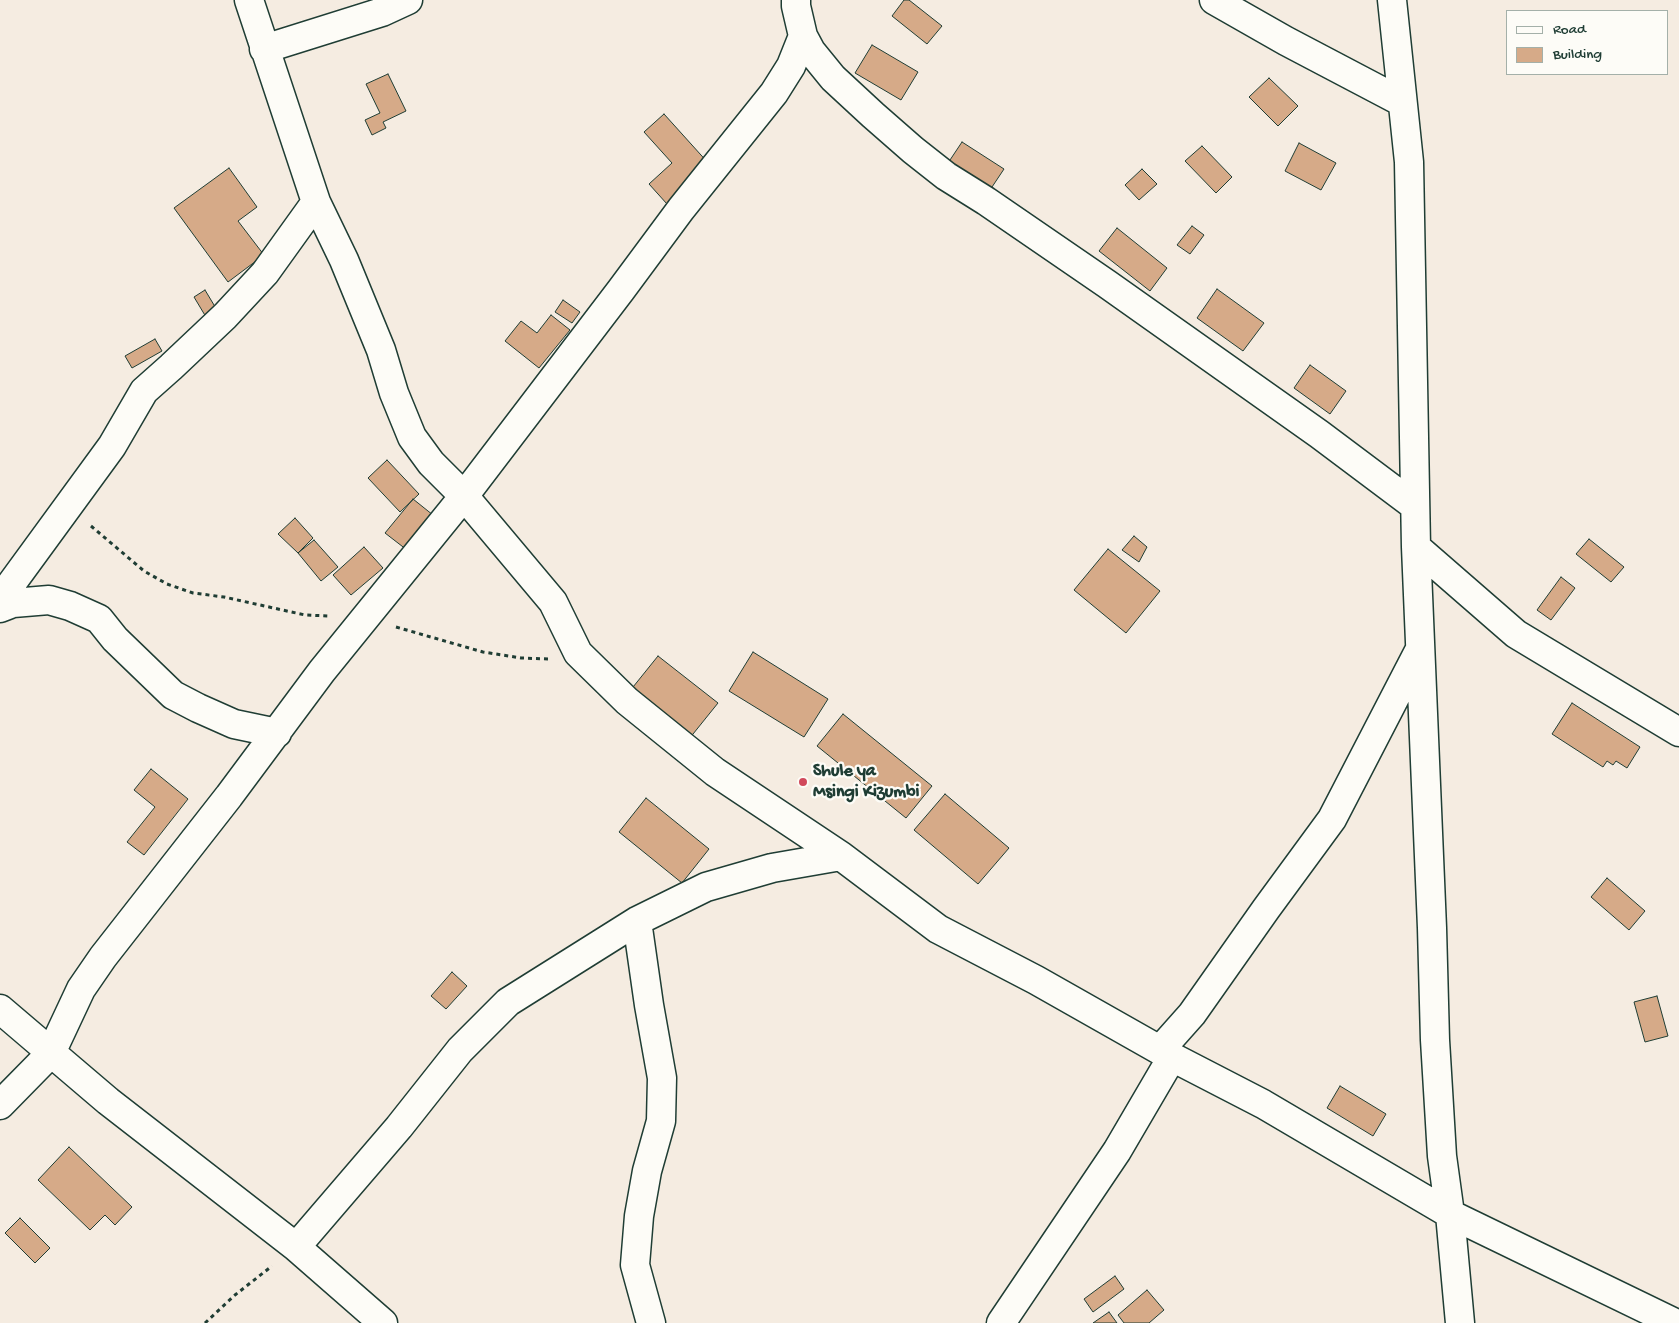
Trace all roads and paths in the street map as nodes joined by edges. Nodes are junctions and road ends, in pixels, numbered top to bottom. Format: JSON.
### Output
{"nodes":[{"id":1,"x":249,"y":0,"type":"edge"},
{"id":2,"x":408,"y":0,"type":"edge"},
{"id":3,"x":796,"y":0,"type":"edge"},
{"id":4,"x":1214,"y":0,"type":"edge"},
{"id":5,"x":1392,"y":0,"type":"edge"},
{"id":6,"x":803,"y":36,"type":"junction"},
{"id":7,"x":264,"y":49,"type":"junction"},
{"id":8,"x":1402,"y":102,"type":"junction"},
{"id":9,"x":316,"y":202,"type":"junction"},
{"id":10,"x":464,"y":496,"type":"junction"},
{"id":11,"x":70,"y":505,"type":"junction"},
{"id":12,"x":1415,"y":506,"type":"junction"},
{"id":13,"x":1416,"y":547,"type":"junction"},
{"id":14,"x":0,"y":597,"type":"edge"},
{"id":15,"x":0,"y":608,"type":"edge"},
{"id":16,"x":364,"y":619,"type":"junction"},
{"id":17,"x":1420,"y":650,"type":"junction"},
{"id":18,"x":578,"y":653,"type":"junction"},
{"id":19,"x":1679,"y":732,"type":"edge"},
{"id":20,"x":277,"y":733,"type":"junction"},
{"id":21,"x":841,"y":856,"type":"junction"},
{"id":22,"x":637,"y":921,"type":"junction"},
{"id":23,"x":0,"y":1010,"type":"edge"},
{"id":24,"x":52,"y":1054,"type":"junction"},
{"id":25,"x":1166,"y":1054,"type":"junction"},
{"id":26,"x":0,"y":1105,"type":"edge"},
{"id":27,"x":1450,"y":1214,"type":"junction"},
{"id":28,"x":296,"y":1248,"type":"junction"},
{"id":29,"x":205,"y":1323,"type":"edge"},
{"id":30,"x":383,"y":1323,"type":"edge"},
{"id":31,"x":651,"y":1323,"type":"edge"},
{"id":32,"x":1001,"y":1323,"type":"edge"},
{"id":33,"x":1460,"y":1323,"type":"edge"},
{"id":34,"x":1675,"y":1323,"type":"edge"}],
"edges":[{"from":1,"to":7,"type":"street"},
{"from":2,"to":7,"type":"street"},
{"from":3,"to":6,"type":"street"},
{"from":4,"to":8,"type":"street"},
{"from":5,"to":8,"type":"street"},
{"from":6,"to":10,"type":"street"},
{"from":6,"to":12,"type":"street"},
{"from":7,"to":9,"type":"street"},
{"from":8,"to":12,"type":"street"},
{"from":9,"to":10,"type":"street"},
{"from":9,"to":11,"type":"street"},
{"from":10,"to":16,"type":"street"},
{"from":10,"to":18,"type":"street"},
{"from":11,"to":14,"type":"street"},
{"from":11,"to":16,"type":"path"},
{"from":12,"to":13,"type":"street"},
{"from":13,"to":17,"type":"street"},
{"from":13,"to":19,"type":"street"},
{"from":15,"to":20,"type":"street"},
{"from":16,"to":18,"type":"path"},
{"from":16,"to":20,"type":"street"},
{"from":17,"to":25,"type":"street"},
{"from":17,"to":27,"type":"street"},
{"from":18,"to":21,"type":"street"},
{"from":20,"to":24,"type":"street"},
{"from":21,"to":22,"type":"street"},
{"from":21,"to":25,"type":"street"},
{"from":22,"to":28,"type":"street"},
{"from":22,"to":31,"type":"street"},
{"from":23,"to":24,"type":"street"},
{"from":24,"to":26,"type":"street"},
{"from":24,"to":28,"type":"street"},
{"from":25,"to":27,"type":"street"},
{"from":25,"to":32,"type":"street"},
{"from":27,"to":33,"type":"street"},
{"from":27,"to":34,"type":"street"},
{"from":28,"to":29,"type":"path"},
{"from":28,"to":30,"type":"street"}]}
